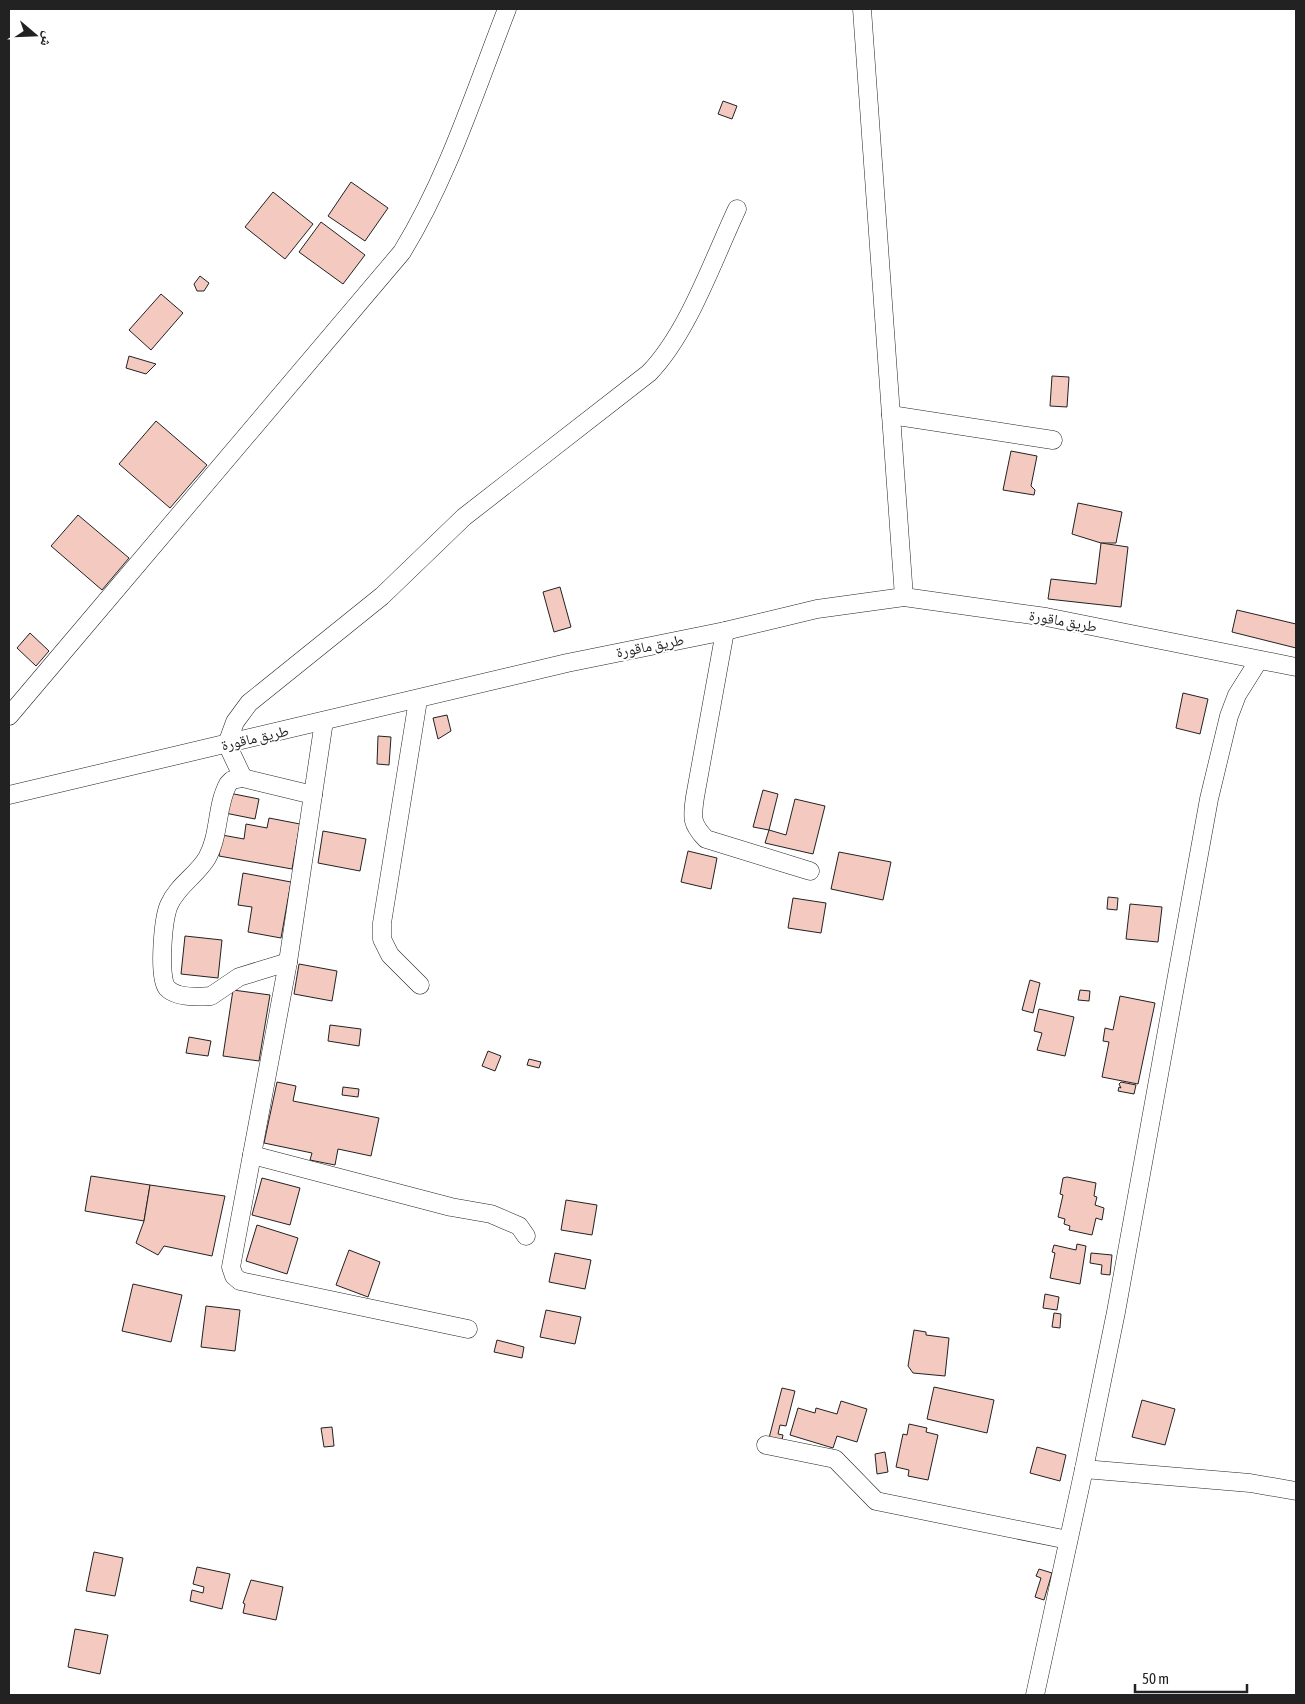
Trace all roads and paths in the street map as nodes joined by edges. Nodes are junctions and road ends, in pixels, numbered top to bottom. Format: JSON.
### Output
{"nodes":[{"id":1,"x":506,"y":9,"type":"edge"},
{"id":2,"x":862,"y":9,"type":"edge"},
{"id":3,"x":737,"y":209,"type":"dead end"},
{"id":4,"x":890,"y":415,"type":"junction"},
{"id":5,"x":1053,"y":440,"type":"dead end"},
{"id":6,"x":904,"y":597,"type":"junction"},
{"id":7,"x":724,"y":631,"type":"junction"},
{"id":8,"x":1259,"y":660,"type":"junction"},
{"id":9,"x":1296,"y":667,"type":"edge"},
{"id":10,"x":418,"y":700,"type":"junction"},
{"id":11,"x":9,"y":716,"type":"edge"},
{"id":12,"x":324,"y":721,"type":"junction"},
{"id":13,"x":227,"y":744,"type":"junction"},
{"id":14,"x":244,"y":778,"type":"junction"},
{"id":15,"x":9,"y":795,"type":"edge"},
{"id":16,"x":313,"y":795,"type":"junction"},
{"id":17,"x":810,"y":871,"type":"dead end"},
{"id":18,"x":288,"y":962,"type":"junction"},
{"id":19,"x":420,"y":985,"type":"dead end"},
{"id":20,"x":252,"y":1155,"type":"junction"},
{"id":21,"x":526,"y":1236,"type":"dead end"},
{"id":22,"x":468,"y":1329,"type":"dead end"},
{"id":23,"x":766,"y":1444,"type":"dead end"},
{"id":24,"x":1084,"y":1469,"type":"junction"},
{"id":25,"x":1296,"y":1491,"type":"edge"},
{"id":26,"x":1068,"y":1540,"type":"junction"},
{"id":27,"x":1035,"y":1695,"type":"edge"}],
"edges":[{"from":1,"to":11,"type":"street"},
{"from":2,"to":4,"type":"street"},
{"from":3,"to":13,"type":"street"},
{"from":4,"to":5,"type":"street"},
{"from":4,"to":6,"type":"street"},
{"from":6,"to":7,"type":"street","name":"طريق ماقورة"},
{"from":6,"to":8,"type":"street","name":"طريق ماقورة"},
{"from":7,"to":10,"type":"street","name":"طريق ماقورة"},
{"from":7,"to":17,"type":"street"},
{"from":8,"to":9,"type":"street","name":"طريق ماقورة"},
{"from":8,"to":24,"type":"street"},
{"from":10,"to":12,"type":"street","name":"طريق ماقورة"},
{"from":10,"to":19,"type":"street"},
{"from":12,"to":13,"type":"street","name":"طريق ماقورة"},
{"from":12,"to":16,"type":"street"},
{"from":13,"to":14,"type":"street"},
{"from":13,"to":15,"type":"street","name":"طريق ماقورة"},
{"from":14,"to":16,"type":"street"},
{"from":14,"to":18,"type":"street"},
{"from":16,"to":18,"type":"street"},
{"from":18,"to":20,"type":"street"},
{"from":20,"to":21,"type":"street"},
{"from":20,"to":22,"type":"street"},
{"from":23,"to":26,"type":"street"},
{"from":24,"to":25,"type":"street"},
{"from":24,"to":26,"type":"street"},
{"from":26,"to":27,"type":"street"}]}
